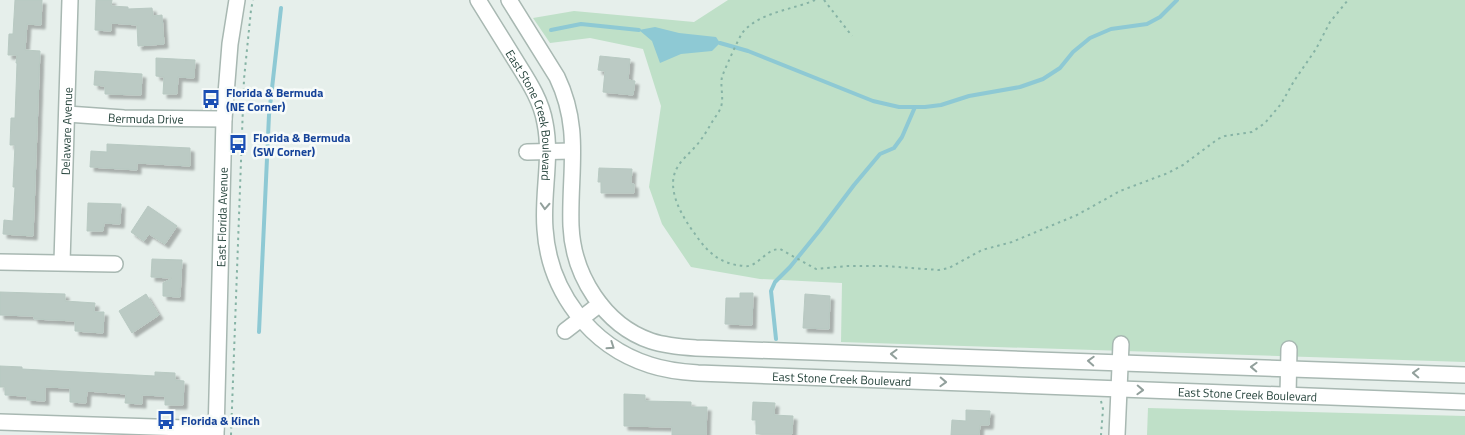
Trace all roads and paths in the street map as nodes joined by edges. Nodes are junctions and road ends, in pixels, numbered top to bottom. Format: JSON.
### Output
{"nodes":[{"id":1,"x":70,"y":0,"type":"edge"},
{"id":2,"x":237,"y":0,"type":"edge"},
{"id":3,"x":253,"y":0,"type":"edge"},
{"id":4,"x":478,"y":0,"type":"edge"},
{"id":5,"x":509,"y":0,"type":"edge"},
{"id":6,"x":815,"y":0,"type":"edge"},
{"id":7,"x":824,"y":0,"type":"edge"},
{"id":8,"x":1348,"y":0,"type":"edge"},
{"id":9,"x":852,"y":36,"type":"dead end"},
{"id":10,"x":67,"y":114,"type":"junction"},
{"id":11,"x":224,"y":119,"type":"junction"},
{"id":12,"x":572,"y":150,"type":"junction"},
{"id":13,"x":548,"y":151,"type":"junction"},
{"id":14,"x":527,"y":152,"type":"dead end"},
{"id":15,"x":0,"y":262,"type":"edge"},
{"id":16,"x":62,"y":262,"type":"junction"},
{"id":17,"x":115,"y":264,"type":"dead end"},
{"id":18,"x":600,"y":304,"type":"junction"},
{"id":19,"x":581,"y":319,"type":"junction"},
{"id":20,"x":565,"y":331,"type":"dead end"},
{"id":21,"x":1121,"y":344,"type":"dead end"},
{"id":22,"x":1290,"y":349,"type":"dead end"},
{"id":23,"x":755,"y":350,"type":"junction"},
{"id":24,"x":1121,"y":363,"type":"junction"},
{"id":25,"x":1289,"y":368,"type":"junction"},
{"id":26,"x":754,"y":375,"type":"junction"},
{"id":27,"x":1465,"y":375,"type":"edge"},
{"id":28,"x":1120,"y":389,"type":"junction"},
{"id":29,"x":1288,"y":395,"type":"junction"},
{"id":30,"x":1100,"y":400,"type":"dead end"},
{"id":31,"x":1465,"y":402,"type":"edge"},
{"id":32,"x":0,"y":422,"type":"edge"},
{"id":33,"x":216,"y":432,"type":"edge"},
{"id":34,"x":231,"y":435,"type":"edge"},
{"id":35,"x":1101,"y":435,"type":"edge"},
{"id":36,"x":1117,"y":435,"type":"edge"}],
"edges":[{"from":1,"to":10,"type":"street","name":"Delaware Avenue"},
{"from":2,"to":11,"type":"street","name":"East Florida Avenue"},
{"from":3,"to":34,"type":"path"},
{"from":4,"to":13,"type":"street","name":"East Stone Creek Boulevard"},
{"from":5,"to":12,"type":"street","name":"East Stone Creek Boulevard"},
{"from":6,"to":8,"type":"path"},
{"from":7,"to":9,"type":"path"},
{"from":10,"to":11,"type":"street","name":"Bermuda Drive"},
{"from":10,"to":16,"type":"street","name":"Delaware Avenue"},
{"from":11,"to":33,"type":"street","name":"East Florida Avenue"},
{"from":12,"to":13,"type":"street"},
{"from":12,"to":18,"type":"street","name":"East Stone Creek Boulevard"},
{"from":13,"to":14,"type":"street"},
{"from":13,"to":19,"type":"street","name":"East Stone Creek Boulevard","one_way":true},
{"from":15,"to":16,"type":"street"},
{"from":16,"to":17,"type":"street"},
{"from":18,"to":19,"type":"street"},
{"from":18,"to":23,"type":"street","name":"East Stone Creek Boulevard"},
{"from":19,"to":20,"type":"street"},
{"from":19,"to":26,"type":"street","name":"East Stone Creek Boulevard","one_way":true},
{"from":21,"to":24,"type":"street"},
{"from":22,"to":25,"type":"street"},
{"from":24,"to":23,"type":"street","name":"East Stone Creek Boulevard","one_way":true},
{"from":23,"to":26,"type":"street"},
{"from":25,"to":24,"type":"street","name":"East Stone Creek Boulevard","one_way":true},
{"from":24,"to":28,"type":"street"},
{"from":27,"to":25,"type":"street","name":"East Stone Creek Boulevard","one_way":true},
{"from":25,"to":29,"type":"street"},
{"from":26,"to":28,"type":"street","name":"East Stone Creek Boulevard","one_way":true},
{"from":28,"to":29,"type":"street","name":"East Stone Creek Boulevard","one_way":true},
{"from":28,"to":36,"type":"street"},
{"from":29,"to":31,"type":"street","name":"East Stone Creek Boulevard"},
{"from":30,"to":35,"type":"path"},
{"from":32,"to":33,"type":"street"}]}
